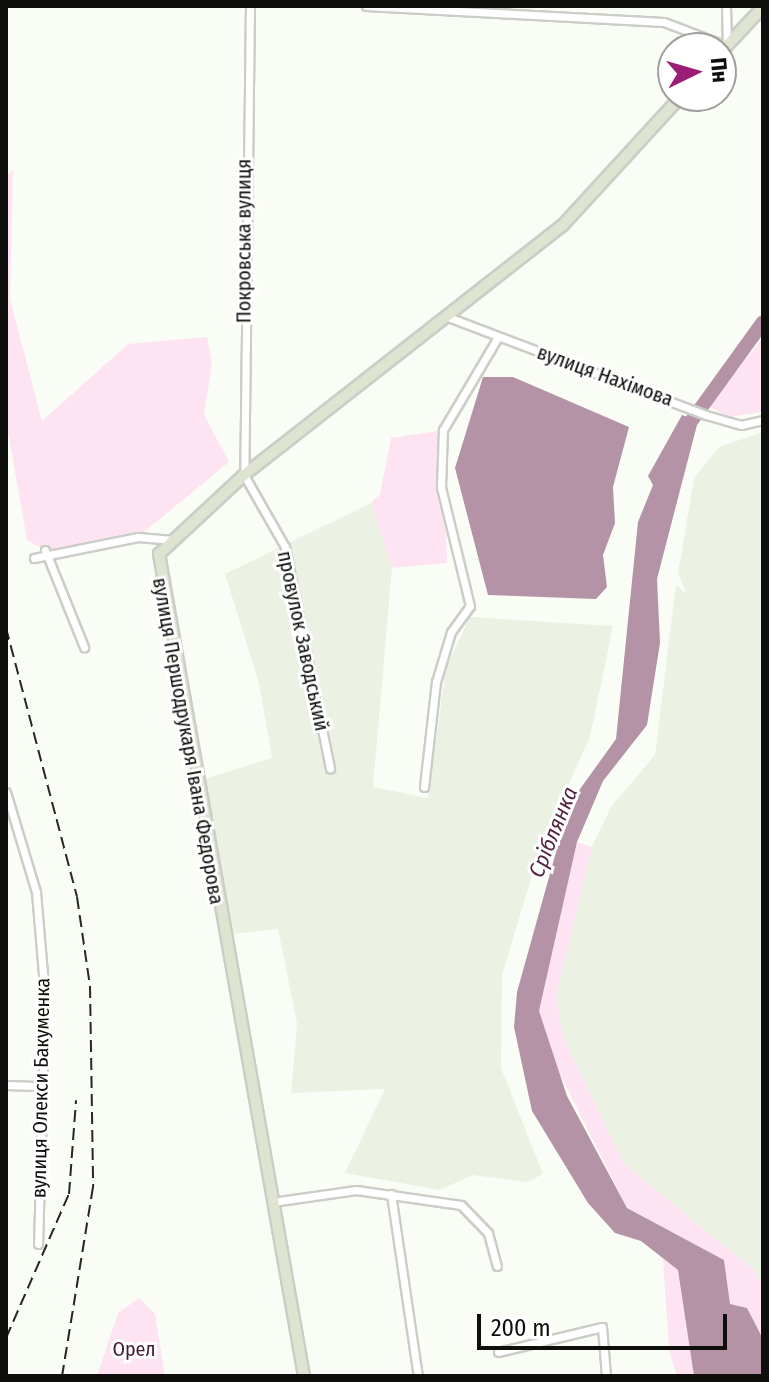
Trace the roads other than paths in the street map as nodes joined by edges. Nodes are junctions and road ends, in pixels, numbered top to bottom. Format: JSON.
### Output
{"nodes":[{"id":1,"x":250,"y":6,"type":"edge"},
{"id":2,"x":366,"y":6,"type":"edge"},
{"id":3,"x":463,"y":6,"type":"edge"},
{"id":4,"x":726,"y":6,"type":"edge"},
{"id":5,"x":763,"y":7,"type":"edge"},
{"id":6,"x":454,"y":11,"type":"junction"},
{"id":7,"x":686,"y":32,"type":"edge"},
{"id":8,"x":725,"y":32,"type":"edge"},
{"id":9,"x":737,"y":35,"type":"edge"},
{"id":10,"x":666,"y":112,"type":"edge"},
{"id":11,"x":448,"y":317,"type":"junction"},
{"id":12,"x":498,"y":337,"type":"junction"},
{"id":13,"x":763,"y":420,"type":"edge"},
{"id":14,"x":244,"y":475,"type":"junction"},
{"id":15,"x":170,"y":540,"type":"junction"},
{"id":16,"x":45,"y":550,"type":"junction"},
{"id":17,"x":34,"y":558,"type":"dead end"},
{"id":18,"x":84,"y":647,"type":"dead end"},
{"id":19,"x":330,"y":768,"type":"dead end"},
{"id":20,"x":424,"y":787,"type":"dead end"},
{"id":21,"x":6,"y":792,"type":"edge"},
{"id":22,"x":6,"y":1085,"type":"edge"},
{"id":23,"x":43,"y":1086,"type":"junction"},
{"id":24,"x":391,"y":1194,"type":"junction"},
{"id":25,"x":272,"y":1202,"type":"junction"},
{"id":26,"x":38,"y":1244,"type":"dead end"},
{"id":27,"x":497,"y":1266,"type":"dead end"},
{"id":28,"x":498,"y":1352,"type":"dead end"},
{"id":29,"x":304,"y":1376,"type":"edge"},
{"id":30,"x":418,"y":1376,"type":"edge"},
{"id":31,"x":606,"y":1376,"type":"edge"}],
"edges":[{"from":1,"to":14,"type":"street","name":"Покровська вулиця"},
{"from":2,"to":6,"type":"street"},
{"from":3,"to":6,"type":"street"},
{"from":4,"to":8,"type":"street"},
{"from":5,"to":9,"type":"street"},
{"from":6,"to":7,"type":"street"},
{"from":10,"to":11,"type":"street","name":"вулиця Першодрукаря Івана Федорова"},
{"from":11,"to":12,"type":"street","name":"вулиця Нахімова"},
{"from":11,"to":14,"type":"street","name":"вулиця Першодрукаря Івана Федорова"},
{"from":12,"to":13,"type":"street","name":"вулиця Нахімова"},
{"from":12,"to":20,"type":"street"},
{"from":14,"to":15,"type":"street","name":"вулиця Першодрукаря Івана Федорова"},
{"from":14,"to":19,"type":"street","name":"провулок Заводський"},
{"from":15,"to":16,"type":"street"},
{"from":15,"to":25,"type":"street","name":"вулиця Першодрукаря Івана Федорова"},
{"from":16,"to":17,"type":"street"},
{"from":16,"to":18,"type":"street"},
{"from":21,"to":23,"type":"street","name":"вулиця Олекси Бакуменка"},
{"from":22,"to":23,"type":"street"},
{"from":23,"to":26,"type":"street","name":"вулиця Олекси Бакуменка"},
{"from":24,"to":25,"type":"street"},
{"from":24,"to":27,"type":"street"},
{"from":24,"to":30,"type":"street"},
{"from":25,"to":29,"type":"street","name":"вулиця Першодрукаря Івана Федорова"},
{"from":28,"to":31,"type":"street"}]}
